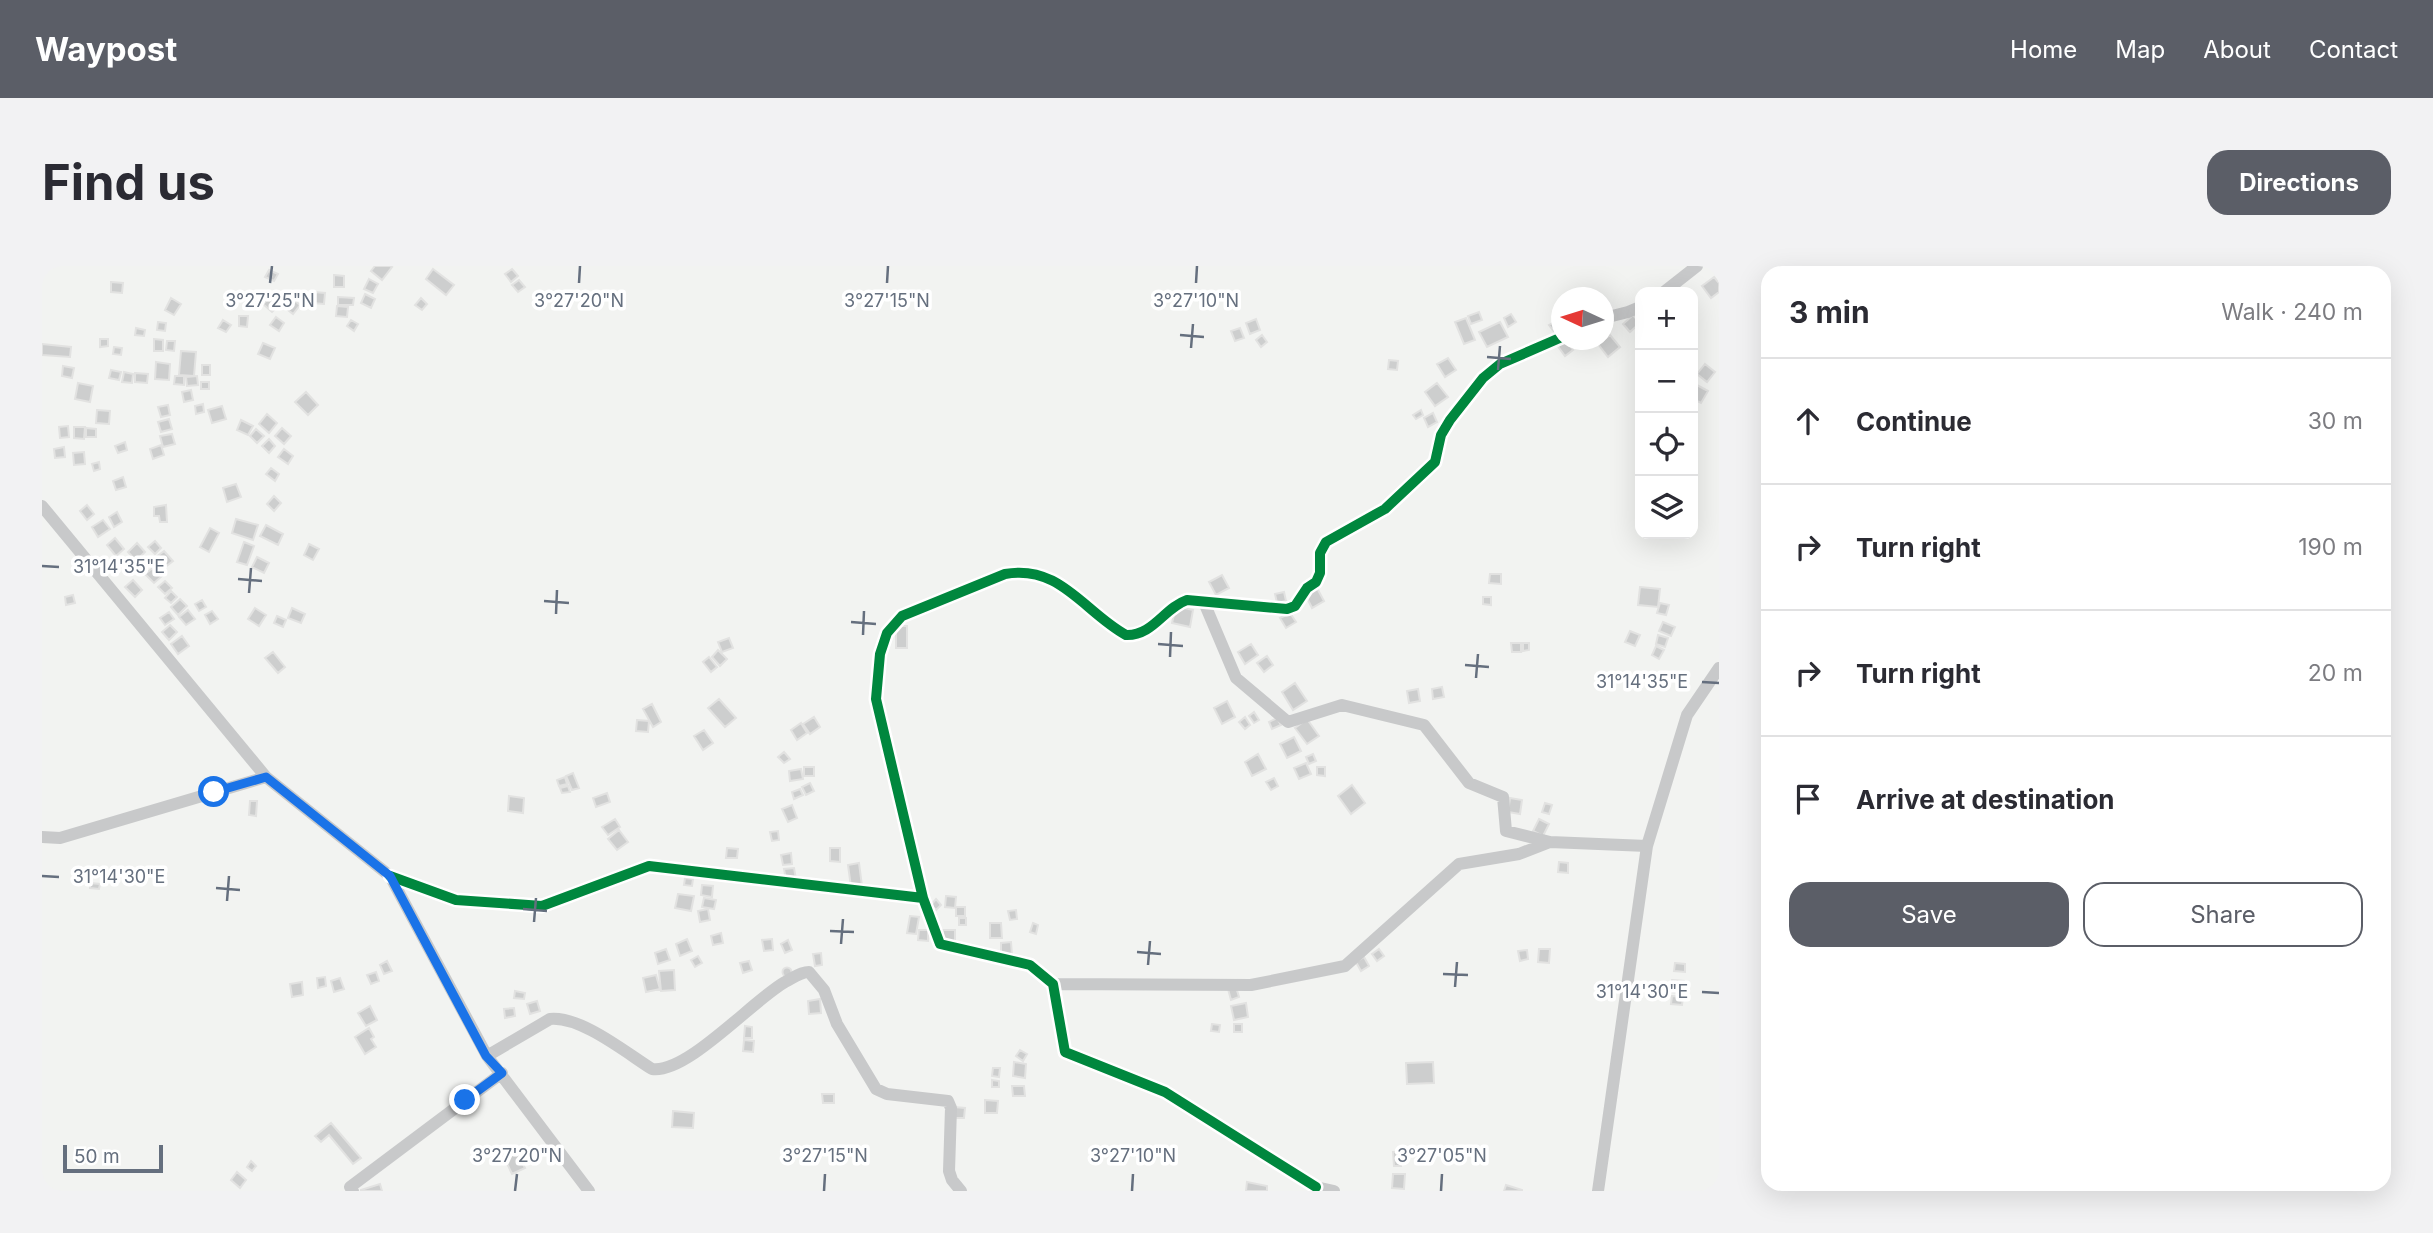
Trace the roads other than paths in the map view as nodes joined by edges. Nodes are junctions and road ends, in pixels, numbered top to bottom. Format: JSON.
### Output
{"nodes":[{"id":1,"x":1697,"y":266,"type":"edge"},
{"id":2,"x":1670,"y":287,"type":"edge"},
{"id":3,"x":1635,"y":309,"type":"edge"},
{"id":4,"x":1614,"y":316,"type":"edge"},
{"id":5,"x":1551,"y":342,"type":"edge"},
{"id":6,"x":42,"y":506,"type":"edge"},
{"id":7,"x":1203,"y":600,"type":"junction"},
{"id":8,"x":1719,"y":668,"type":"edge"},
{"id":9,"x":266,"y":777,"type":"junction"},
{"id":10,"x":42,"y":837,"type":"edge"},
{"id":11,"x":1550,"y":842,"type":"junction"},
{"id":12,"x":1647,"y":846,"type":"junction"},
{"id":13,"x":390,"y":876,"type":"junction"},
{"id":14,"x":923,"y":898,"type":"junction"},
{"id":15,"x":1053,"y":984,"type":"junction"},
{"id":16,"x":486,"y":1056,"type":"junction"},
{"id":17,"x":502,"y":1073,"type":"junction"},
{"id":18,"x":1316,"y":1189,"type":"edge"},
{"id":19,"x":353,"y":1191,"type":"edge"},
{"id":20,"x":589,"y":1191,"type":"edge"},
{"id":21,"x":961,"y":1191,"type":"edge"},
{"id":22,"x":1334,"y":1191,"type":"edge"},
{"id":23,"x":1598,"y":1191,"type":"edge"}],
"edges":[{"from":1,"to":2,"type":"street"},
{"from":3,"to":4,"type":"street"},
{"from":5,"to":7,"type":"street"},
{"from":6,"to":9,"type":"street"},
{"from":7,"to":11,"type":"street"},
{"from":7,"to":14,"type":"street"},
{"from":8,"to":12,"type":"street"},
{"from":9,"to":10,"type":"street"},
{"from":9,"to":13,"type":"street"},
{"from":11,"to":12,"type":"street"},
{"from":11,"to":15,"type":"street"},
{"from":12,"to":23,"type":"street"},
{"from":13,"to":14,"type":"street"},
{"from":13,"to":16,"type":"street"},
{"from":14,"to":15,"type":"street"},
{"from":15,"to":18,"type":"street"},
{"from":16,"to":17,"type":"street"},
{"from":16,"to":21,"type":"street"},
{"from":17,"to":19,"type":"street"},
{"from":17,"to":20,"type":"street"},
{"from":18,"to":22,"type":"street"}]}
